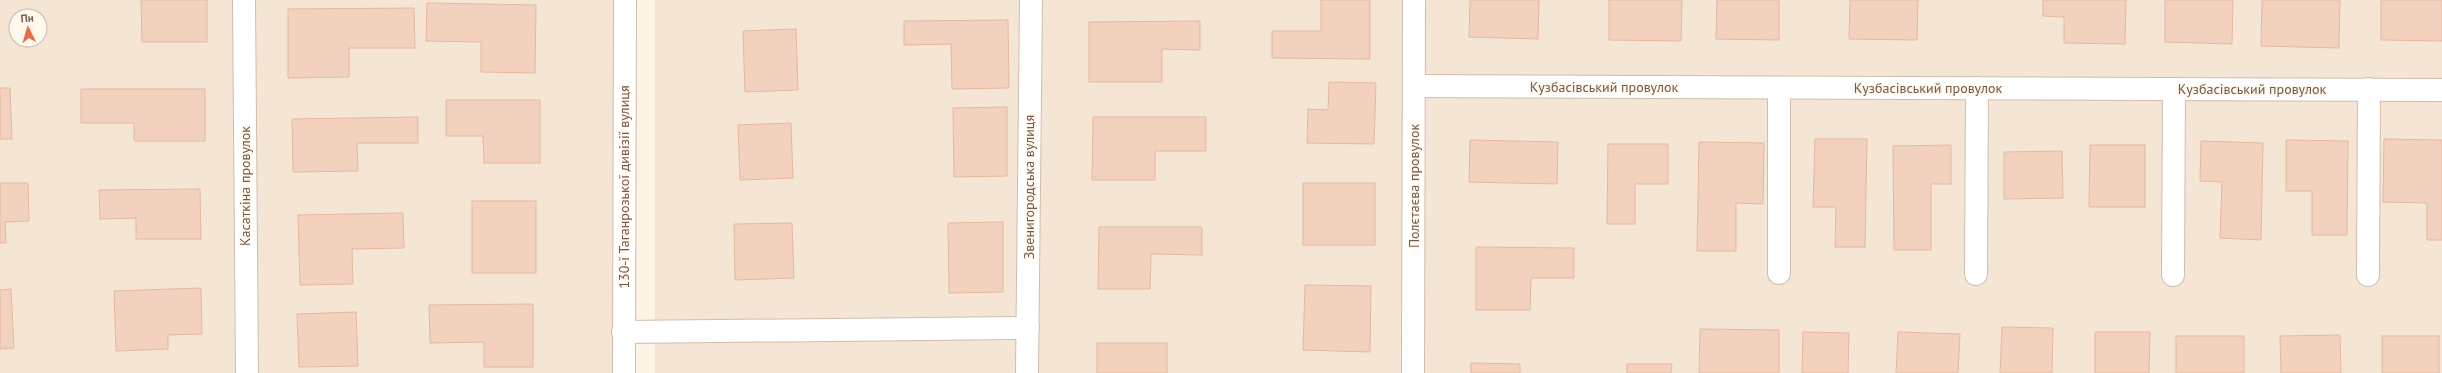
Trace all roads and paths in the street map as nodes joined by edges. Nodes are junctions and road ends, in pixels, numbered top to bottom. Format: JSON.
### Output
{"nodes":[{"id":1,"x":244,"y":0,"type":"edge"},
{"id":2,"x":625,"y":0,"type":"edge"},
{"id":3,"x":1030,"y":0,"type":"edge"},
{"id":4,"x":1414,"y":0,"type":"edge"},
{"id":5,"x":1414,"y":86,"type":"junction"},
{"id":6,"x":1779,"y":88,"type":"junction"},
{"id":7,"x":1977,"y":88,"type":"junction"},
{"id":8,"x":2174,"y":88,"type":"junction"},
{"id":9,"x":2369,"y":90,"type":"junction"},
{"id":10,"x":2442,"y":90,"type":"edge"},
{"id":11,"x":1779,"y":273,"type":"dead end"},
{"id":12,"x":1976,"y":274,"type":"dead end"},
{"id":13,"x":2173,"y":275,"type":"dead end"},
{"id":14,"x":2368,"y":275,"type":"dead end"},
{"id":15,"x":1028,"y":328,"type":"junction"},
{"id":16,"x":623,"y":332,"type":"junction"},
{"id":17,"x":246,"y":373,"type":"edge"},
{"id":18,"x":624,"y":373,"type":"edge"},
{"id":19,"x":1027,"y":373,"type":"edge"},
{"id":20,"x":1413,"y":373,"type":"edge"}],
"edges":[{"from":1,"to":17,"type":"street","name":"Касаткіна провулок"},
{"from":2,"to":16,"type":"street","name":"130-ї Таганрозької дивізії вулиця"},
{"from":3,"to":15,"type":"street","name":"Звенигородська вулиця"},
{"from":4,"to":5,"type":"street","name":"Полєтаєва провулок"},
{"from":5,"to":6,"type":"street","name":"Кузбасівський провулок"},
{"from":5,"to":20,"type":"street","name":"Полєтаєва провулок"},
{"from":6,"to":7,"type":"street","name":"Кузбасівський провулок"},
{"from":6,"to":11,"type":"street"},
{"from":7,"to":8,"type":"street","name":"Кузбасівський провулок"},
{"from":7,"to":12,"type":"street"},
{"from":8,"to":9,"type":"street","name":"Кузбасівський провулок"},
{"from":8,"to":13,"type":"street"},
{"from":9,"to":10,"type":"street","name":"Кузбасівський провулок"},
{"from":9,"to":14,"type":"street"},
{"from":15,"to":16,"type":"street"},
{"from":15,"to":19,"type":"street","name":"Звенигородська вулиця"},
{"from":16,"to":18,"type":"street","name":"130-ї Таганрозької дивізії вулиця"}]}
